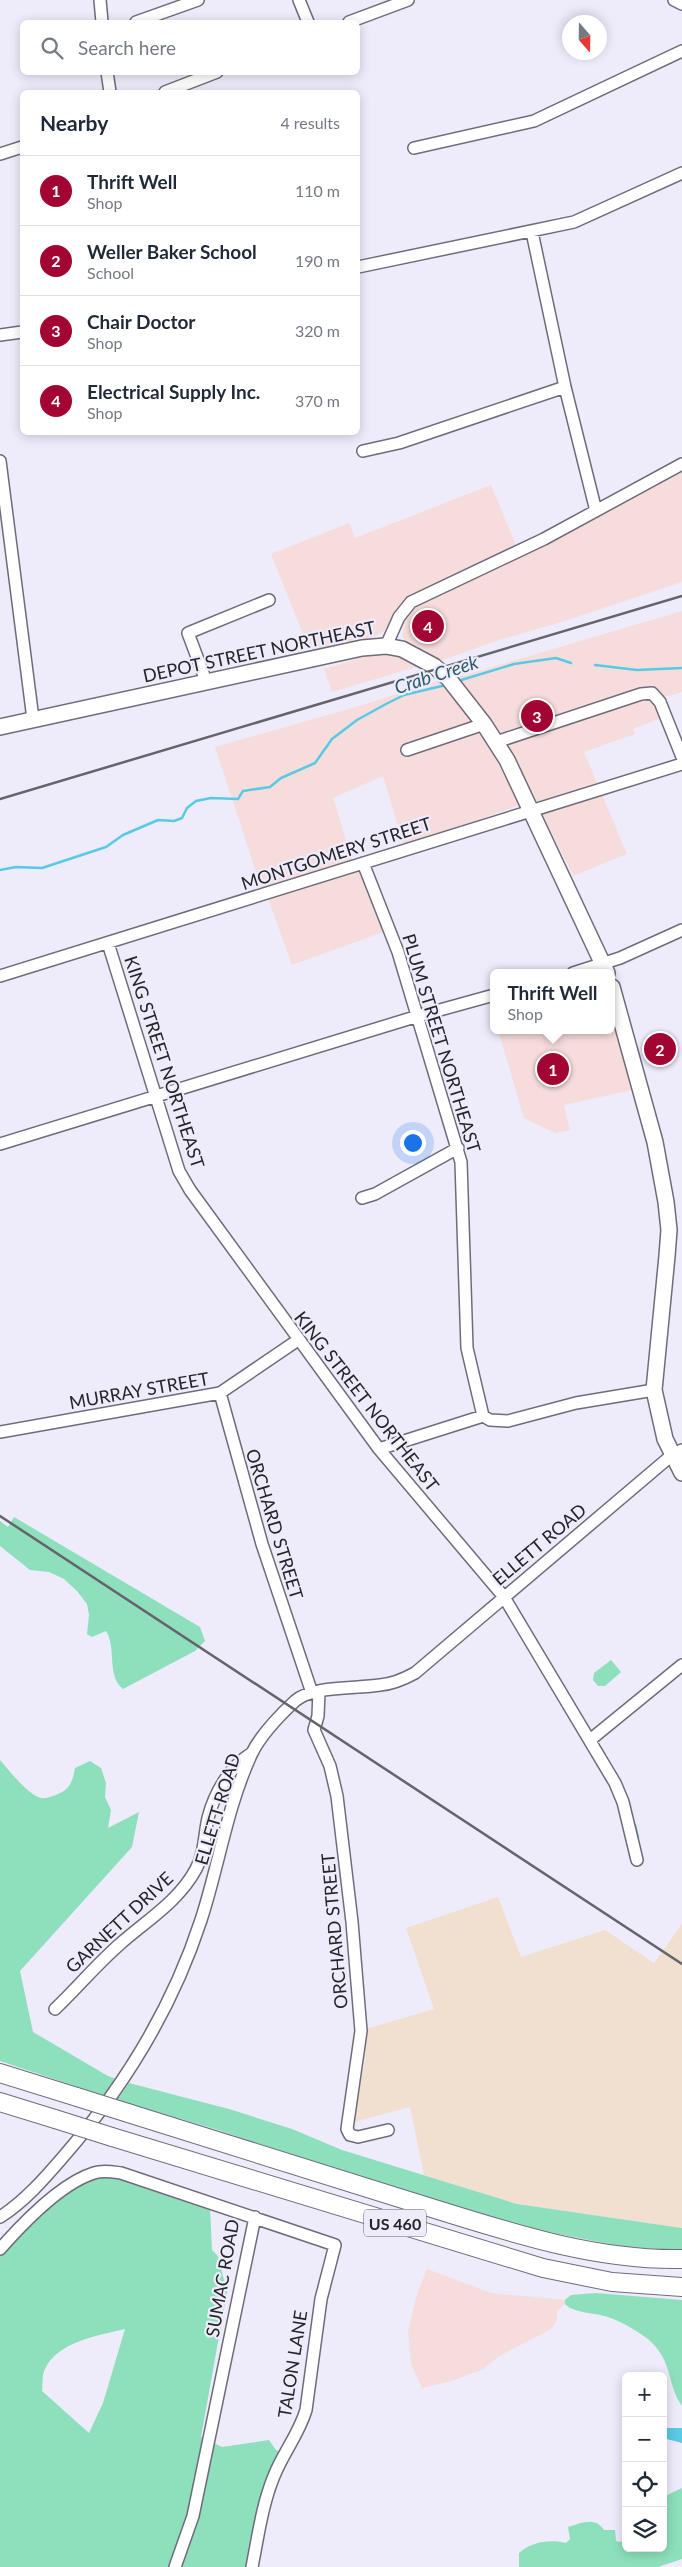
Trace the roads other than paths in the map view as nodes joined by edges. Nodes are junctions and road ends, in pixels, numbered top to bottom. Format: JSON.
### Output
{"nodes":[{"id":1,"x":100,"y":0,"type":"edge"},
{"id":2,"x":198,"y":0,"type":"edge"},
{"id":3,"x":299,"y":0,"type":"edge"},
{"id":4,"x":408,"y":0,"type":"edge"},
{"id":5,"x":674,"y":0,"type":"edge"},
{"id":6,"x":682,"y":4,"type":"edge"},
{"id":7,"x":102,"y":20,"type":"edge"},
{"id":8,"x":142,"y":20,"type":"edge"},
{"id":9,"x":307,"y":20,"type":"edge"},
{"id":10,"x":354,"y":20,"type":"edge"},
{"id":11,"x":682,"y":51,"type":"edge"},
{"id":12,"x":107,"y":75,"type":"edge"},
{"id":13,"x":209,"y":75,"type":"edge"},
{"id":14,"x":110,"y":90,"type":"edge"},
{"id":15,"x":170,"y":90,"type":"edge"},
{"id":16,"x":20,"y":148,"type":"edge"},
{"id":17,"x":414,"y":148,"type":"dead end"},
{"id":18,"x":0,"y":154,"type":"edge"},
{"id":19,"x":682,"y":173,"type":"edge"},
{"id":20,"x":532,"y":232,"type":"junction"},
{"id":21,"x":360,"y":267,"type":"edge"},
{"id":22,"x":20,"y":332,"type":"edge"},
{"id":23,"x":0,"y":335,"type":"edge"},
{"id":24,"x":565,"y":387,"type":"junction"},
{"id":25,"x":363,"y":451,"type":"dead end"},
{"id":26,"x":0,"y":461,"type":"edge"},
{"id":27,"x":682,"y":464,"type":"edge"},
{"id":28,"x":596,"y":511,"type":"junction"},
{"id":29,"x":269,"y":600,"type":"dead end"},
{"id":30,"x":386,"y":646,"type":"junction"},
{"id":31,"x":206,"y":681,"type":"junction"},
{"id":32,"x":33,"y":719,"type":"junction"},
{"id":33,"x":484,"y":724,"type":"junction"},
{"id":34,"x":0,"y":727,"type":"edge"},
{"id":35,"x":496,"y":742,"type":"junction"},
{"id":36,"x":407,"y":750,"type":"dead end"},
{"id":37,"x":682,"y":757,"type":"edge"},
{"id":38,"x":682,"y":764,"type":"edge"},
{"id":39,"x":532,"y":810,"type":"junction"},
{"id":40,"x":363,"y":863,"type":"junction"},
{"id":41,"x":682,"y":930,"type":"edge"},
{"id":42,"x":108,"y":943,"type":"junction"},
{"id":43,"x":605,"y":968,"type":"edge"},
{"id":44,"x":0,"y":976,"type":"edge"},
{"id":45,"x":490,"y":996,"type":"edge"},
{"id":46,"x":615,"y":998,"type":"edge"},
{"id":47,"x":418,"y":1016,"type":"junction"},
{"id":48,"x":156,"y":1097,"type":"junction"},
{"id":49,"x":0,"y":1144,"type":"edge"},
{"id":50,"x":458,"y":1148,"type":"junction"},
{"id":51,"x":362,"y":1198,"type":"dead end"},
{"id":52,"x":298,"y":1340,"type":"junction"},
{"id":53,"x":654,"y":1390,"type":"junction"},
{"id":54,"x":220,"y":1393,"type":"junction"},
{"id":55,"x":483,"y":1416,"type":"junction"},
{"id":56,"x":0,"y":1432,"type":"edge"},
{"id":57,"x":379,"y":1449,"type":"junction"},
{"id":58,"x":677,"y":1452,"type":"edge"},
{"id":59,"x":682,"y":1473,"type":"edge"},
{"id":60,"x":504,"y":1597,"type":"junction"},
{"id":61,"x":682,"y":1665,"type":"edge"},
{"id":62,"x":315,"y":1692,"type":"junction"},
{"id":63,"x":590,"y":1740,"type":"junction"},
{"id":64,"x":252,"y":1752,"type":"junction"},
{"id":65,"x":637,"y":1860,"type":"dead end"},
{"id":66,"x":55,"y":2009,"type":"dead end"},
{"id":67,"x":0,"y":2073,"type":"edge"},
{"id":68,"x":0,"y":2102,"type":"edge"},
{"id":69,"x":388,"y":2130,"type":"dead end"},
{"id":70,"x":0,"y":2217,"type":"edge"},
{"id":71,"x":255,"y":2217,"type":"junction"},
{"id":72,"x":0,"y":2249,"type":"edge"},
{"id":73,"x":682,"y":2259,"type":"edge"},
{"id":74,"x":682,"y":2287,"type":"edge"},
{"id":75,"x":175,"y":2567,"type":"edge"},
{"id":76,"x":252,"y":2567,"type":"edge"}],
"edges":[{"from":1,"to":7,"type":"street"},
{"from":2,"to":8,"type":"street"},
{"from":3,"to":9,"type":"street"},
{"from":4,"to":10,"type":"street"},
{"from":5,"to":6,"type":"street"},
{"from":11,"to":17,"type":"street"},
{"from":12,"to":14,"type":"street"},
{"from":13,"to":15,"type":"street"},
{"from":16,"to":18,"type":"street"},
{"from":19,"to":20,"type":"street"},
{"from":20,"to":21,"type":"street"},
{"from":20,"to":24,"type":"street"},
{"from":22,"to":23,"type":"street"},
{"from":24,"to":25,"type":"street"},
{"from":24,"to":28,"type":"street"},
{"from":26,"to":32,"type":"street"},
{"from":27,"to":28,"type":"street","name":"DEPOT STREET NORTHEAST"},
{"from":28,"to":30,"type":"street","name":"DEPOT STREET NORTHEAST"},
{"from":29,"to":31,"type":"street"},
{"from":30,"to":31,"type":"main road","name":"DEPOT STREET NORTHEAST"},
{"from":30,"to":33,"type":"main road"},
{"from":31,"to":32,"type":"main road","name":"DEPOT STREET NORTHEAST"},
{"from":32,"to":34,"type":"main road","name":"DEPOT STREET NORTHEAST"},
{"from":33,"to":35,"type":"main road"},
{"from":33,"to":36,"type":"street"},
{"from":35,"to":37,"type":"street"},
{"from":35,"to":39,"type":"main road"},
{"from":38,"to":39,"type":"street","name":"MONTGOMERY STREET"},
{"from":39,"to":40,"type":"street","name":"MONTGOMERY STREET"},
{"from":39,"to":43,"type":"main road"},
{"from":40,"to":42,"type":"street","name":"MONTGOMERY STREET"},
{"from":40,"to":47,"type":"street","name":"PLUM STREET NORTHEAST"},
{"from":41,"to":43,"type":"street"},
{"from":42,"to":44,"type":"street","name":"MONTGOMERY STREET"},
{"from":42,"to":48,"type":"street","name":"KING STREET NORTHEAST"},
{"from":45,"to":47,"type":"street"},
{"from":46,"to":53,"type":"main road"},
{"from":47,"to":48,"type":"street"},
{"from":47,"to":50,"type":"street","name":"PLUM STREET NORTHEAST"},
{"from":48,"to":49,"type":"street"},
{"from":48,"to":52,"type":"street","name":"KING STREET NORTHEAST"},
{"from":50,"to":51,"type":"street"},
{"from":50,"to":55,"type":"street","name":"PLUM STREET NORTHEAST"},
{"from":52,"to":54,"type":"street","name":"MURRAY STREET"},
{"from":52,"to":57,"type":"street","name":"KING STREET NORTHEAST"},
{"from":53,"to":55,"type":"street"},
{"from":53,"to":58,"type":"main road"},
{"from":54,"to":56,"type":"street","name":"MURRAY STREET"},
{"from":54,"to":62,"type":"street","name":"ORCHARD STREET"},
{"from":55,"to":57,"type":"street"},
{"from":57,"to":60,"type":"street","name":"KING STREET NORTHEAST"},
{"from":58,"to":59,"type":"main road"},
{"from":58,"to":60,"type":"street","name":"ELLETT ROAD"},
{"from":60,"to":62,"type":"street","name":"ELLETT ROAD"},
{"from":60,"to":63,"type":"street","name":"KING STREET NORTHEAST"},
{"from":61,"to":63,"type":"street"},
{"from":62,"to":64,"type":"street","name":"ELLETT ROAD"},
{"from":62,"to":69,"type":"street","name":"ORCHARD STREET"},
{"from":63,"to":65,"type":"street","name":"KING STREET NORTHEAST"},
{"from":64,"to":66,"type":"street","name":"GARNETT DRIVE"},
{"from":64,"to":70,"type":"street","name":"ELLETT ROAD"},
{"from":67,"to":73,"type":"highway","number":"US 460","bridge":true},
{"from":68,"to":74,"type":"highway","number":"US 460","bridge":true},
{"from":71,"to":72,"type":"street","name":"SUMAC ROAD"},
{"from":71,"to":75,"type":"street","name":"SUMAC ROAD"},
{"from":71,"to":76,"type":"street","name":"TALON LANE"}]}
